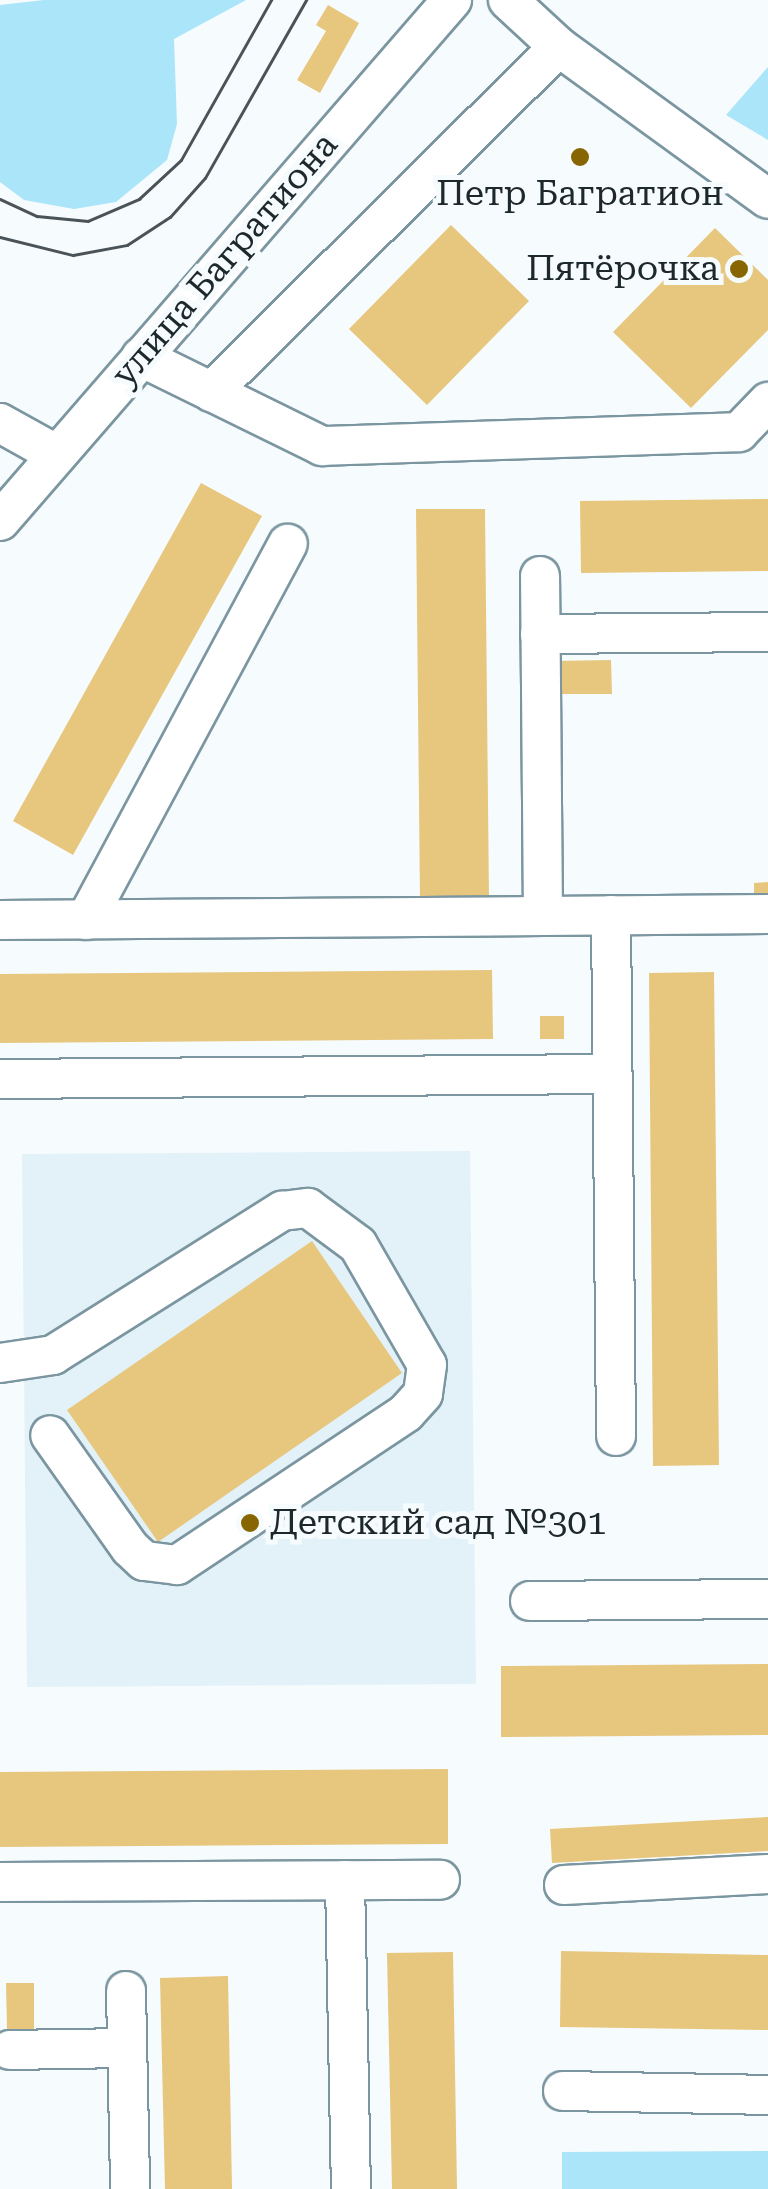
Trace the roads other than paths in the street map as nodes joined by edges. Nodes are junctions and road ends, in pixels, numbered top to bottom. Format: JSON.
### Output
{"nodes":[{"id":1,"x":452,"y":0,"type":"edge"},
{"id":2,"x":508,"y":0,"type":"edge"},
{"id":3,"x":559,"y":47,"type":"junction"},
{"id":4,"x":768,"y":199,"type":"edge"},
{"id":5,"x":140,"y":357,"type":"junction"},
{"id":6,"x":212,"y":392,"type":"junction"},
{"id":7,"x":768,"y":402,"type":"edge"},
{"id":8,"x":0,"y":424,"type":"edge"},
{"id":9,"x":56,"y":454,"type":"junction"},
{"id":10,"x":0,"y":521,"type":"edge"},
{"id":11,"x":288,"y":544,"type":"dead end"},
{"id":12,"x":540,"y":576,"type":"dead end"},
{"id":13,"x":768,"y":632,"type":"edge"},
{"id":14,"x":540,"y":634,"type":"junction"},
{"id":15,"x":768,"y":914,"type":"edge"},
{"id":16,"x":543,"y":916,"type":"junction"},
{"id":17,"x":610,"y":916,"type":"junction"},
{"id":18,"x":0,"y":920,"type":"edge"},
{"id":19,"x":86,"y":920,"type":"junction"},
{"id":20,"x":612,"y":1074,"type":"junction"},
{"id":21,"x":0,"y":1080,"type":"edge"},
{"id":22,"x":0,"y":1364,"type":"edge"},
{"id":23,"x":50,"y":1435,"type":"dead end"},
{"id":24,"x":616,"y":1436,"type":"dead end"},
{"id":25,"x":768,"y":1599,"type":"edge"},
{"id":26,"x":530,"y":1600,"type":"dead end"},
{"id":27,"x":768,"y":1874,"type":"edge"},
{"id":28,"x":345,"y":1880,"type":"junction"},
{"id":29,"x":440,"y":1880,"type":"dead end"},
{"id":30,"x":0,"y":1882,"type":"edge"},
{"id":31,"x":564,"y":1885,"type":"dead end"},
{"id":32,"x":126,"y":1991,"type":"dead end"},
{"id":33,"x":127,"y":2048,"type":"junction"},
{"id":34,"x":10,"y":2050,"type":"dead end"},
{"id":35,"x":563,"y":2091,"type":"dead end"},
{"id":36,"x":768,"y":2095,"type":"edge"},
{"id":37,"x":130,"y":2189,"type":"edge"},
{"id":38,"x":350,"y":2189,"type":"edge"}],
"edges":[{"from":1,"to":5,"type":"street","name":"улица Багратиона"},
{"from":2,"to":3,"type":"street"},
{"from":3,"to":4,"type":"street"},
{"from":3,"to":6,"type":"street"},
{"from":5,"to":6,"type":"street"},
{"from":5,"to":9,"type":"street","name":"улица Багратиона"},
{"from":6,"to":7,"type":"street"},
{"from":8,"to":9,"type":"street"},
{"from":9,"to":10,"type":"street","name":"улица Багратиона"},
{"from":11,"to":19,"type":"street"},
{"from":12,"to":14,"type":"street"},
{"from":13,"to":14,"type":"street"},
{"from":14,"to":16,"type":"street"},
{"from":15,"to":17,"type":"street"},
{"from":16,"to":17,"type":"street"},
{"from":16,"to":19,"type":"street"},
{"from":17,"to":20,"type":"street"},
{"from":18,"to":19,"type":"street"},
{"from":20,"to":21,"type":"street"},
{"from":20,"to":24,"type":"street"},
{"from":22,"to":23,"type":"street"},
{"from":25,"to":26,"type":"street"},
{"from":27,"to":31,"type":"street"},
{"from":28,"to":29,"type":"street"},
{"from":28,"to":30,"type":"street"},
{"from":28,"to":38,"type":"street"},
{"from":32,"to":33,"type":"street"},
{"from":33,"to":34,"type":"street"},
{"from":33,"to":37,"type":"street"},
{"from":35,"to":36,"type":"street"}]}
